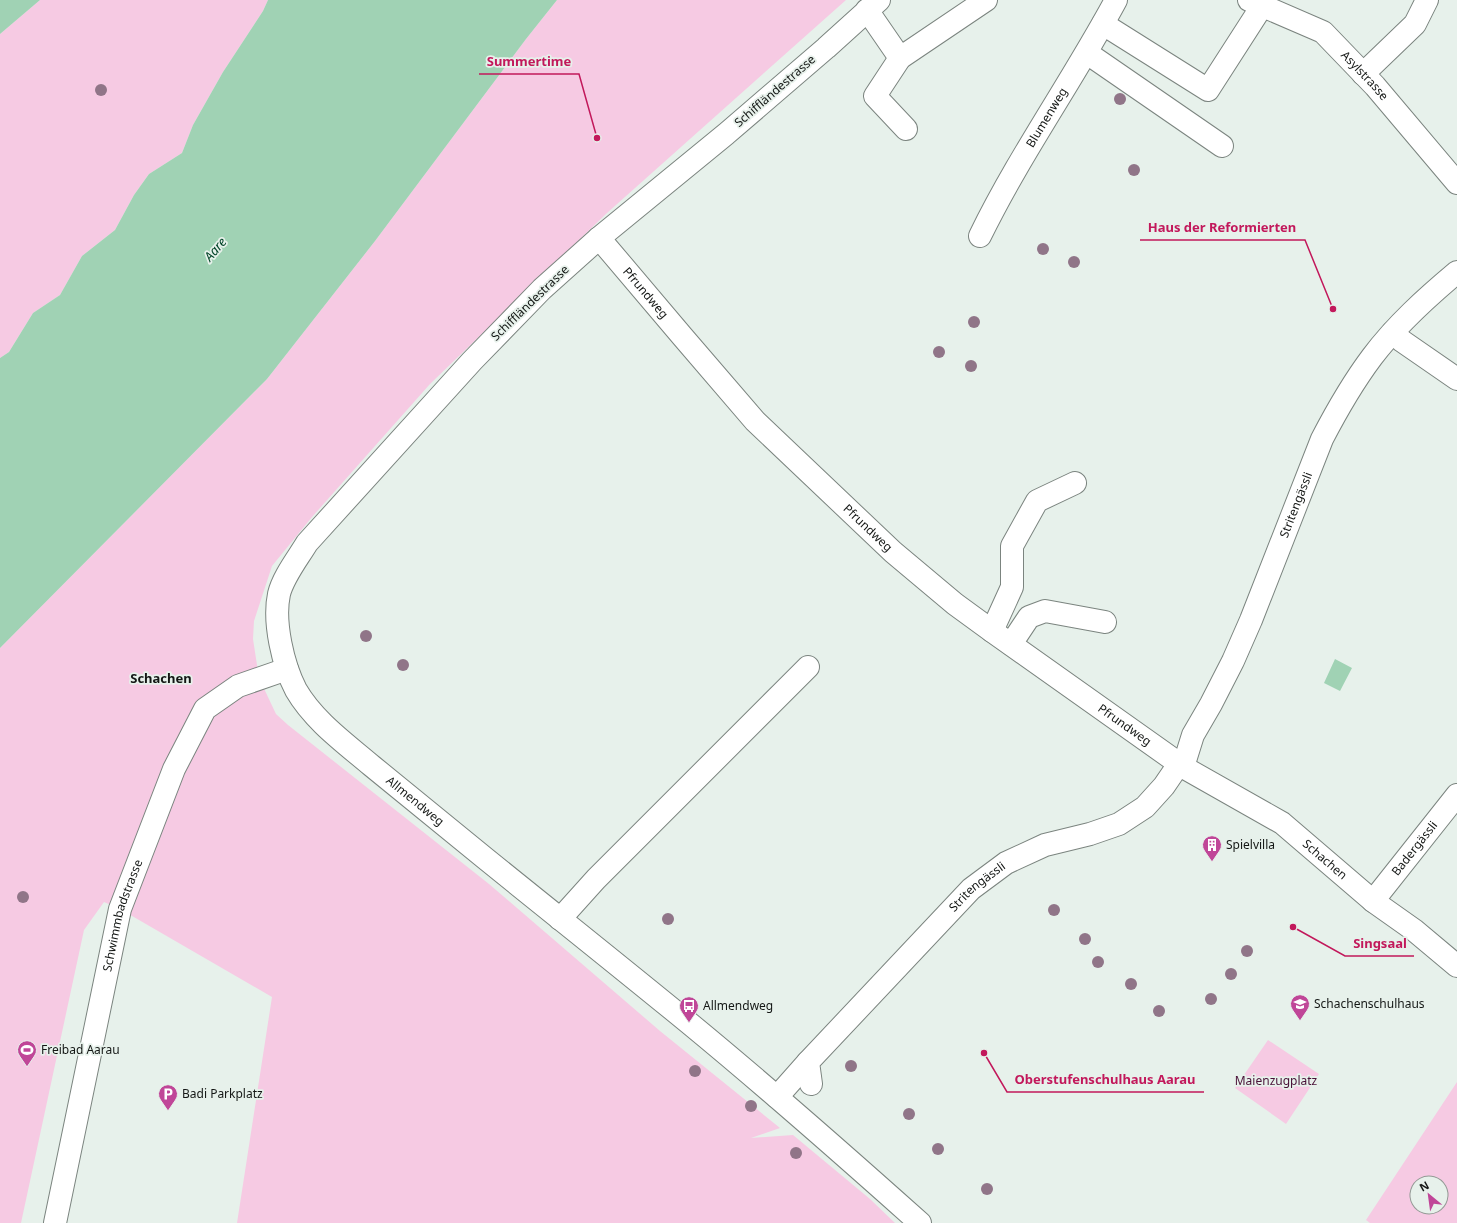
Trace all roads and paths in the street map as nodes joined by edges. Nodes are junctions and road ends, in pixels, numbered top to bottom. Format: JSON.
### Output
{"nodes":[{"id":1,"x":986,"y":0,"type":"edge"},
{"id":2,"x":1116,"y":0,"type":"edge"},
{"id":3,"x":1427,"y":0,"type":"edge"},
{"id":4,"x":1256,"y":3,"type":"edge"},
{"id":5,"x":873,"y":5,"type":"edge"},
{"id":6,"x":1103,"y":24,"type":"junction"},
{"id":7,"x":1087,"y":53,"type":"junction"},
{"id":8,"x":900,"y":58,"type":"junction"},
{"id":9,"x":1363,"y":74,"type":"junction"},
{"id":10,"x":906,"y":129,"type":"dead end"},
{"id":11,"x":1222,"y":146,"type":"dead end"},
{"id":12,"x":1457,"y":183,"type":"edge"},
{"id":13,"x":980,"y":236,"type":"dead end"},
{"id":14,"x":599,"y":238,"type":"junction"},
{"id":15,"x":1457,"y":272,"type":"edge"},
{"id":16,"x":1393,"y":332,"type":"junction"},
{"id":17,"x":1457,"y":379,"type":"edge"},
{"id":18,"x":1075,"y":483,"type":"dead end"},
{"id":19,"x":1105,"y":622,"type":"dead end"},
{"id":20,"x":992,"y":631,"type":"junction"},
{"id":21,"x":1011,"y":644,"type":"junction"},
{"id":22,"x":808,"y":667,"type":"dead end"},
{"id":23,"x":287,"y":669,"type":"junction"},
{"id":24,"x":1181,"y":766,"type":"junction"},
{"id":25,"x":1457,"y":795,"type":"edge"},
{"id":26,"x":1373,"y":901,"type":"junction"},
{"id":27,"x":560,"y":919,"type":"junction"},
{"id":28,"x":1457,"y":966,"type":"edge"},
{"id":29,"x":808,"y":1062,"type":"junction"},
{"id":30,"x":811,"y":1084,"type":"dead end"},
{"id":31,"x":777,"y":1097,"type":"junction"},
{"id":32,"x":55,"y":1223,"type":"edge"},
{"id":33,"x":920,"y":1223,"type":"edge"}],
"edges":[{"from":1,"to":8,"type":"street"},
{"from":2,"to":6,"type":"street","name":"Blumenweg"},
{"from":3,"to":9,"type":"street"},
{"from":4,"to":6,"type":"street"},
{"from":4,"to":9,"type":"street","name":"Asylstrasse"},
{"from":5,"to":8,"type":"street"},
{"from":5,"to":14,"type":"street","name":"Schiffländestrasse"},
{"from":6,"to":7,"type":"street","name":"Blumenweg"},
{"from":7,"to":11,"type":"street"},
{"from":7,"to":13,"type":"street","name":"Blumenweg"},
{"from":8,"to":10,"type":"street"},
{"from":9,"to":12,"type":"street","name":"Asylstrasse"},
{"from":14,"to":20,"type":"street","name":"Pfrundweg"},
{"from":14,"to":23,"type":"street","name":"Schiffländestrasse"},
{"from":15,"to":16,"type":"street","name":"Stritengässli"},
{"from":16,"to":17,"type":"street"},
{"from":16,"to":24,"type":"street","name":"Stritengässli"},
{"from":18,"to":20,"type":"street"},
{"from":19,"to":21,"type":"street"},
{"from":20,"to":21,"type":"street","name":"Pfrundweg"},
{"from":21,"to":24,"type":"street","name":"Pfrundweg"},
{"from":22,"to":27,"type":"street"},
{"from":23,"to":27,"type":"street","name":"Allmendweg"},
{"from":23,"to":32,"type":"street","name":"Schwimmbadstrasse"},
{"from":24,"to":26,"type":"street","name":"Schachen"},
{"from":24,"to":29,"type":"street","name":"Stritengässli"},
{"from":25,"to":26,"type":"street","name":"Badergässli"},
{"from":26,"to":28,"type":"street","name":"Schachen"},
{"from":27,"to":31,"type":"street","name":"Allmendweg"},
{"from":29,"to":30,"type":"street"},
{"from":29,"to":31,"type":"street","name":"Stritengässli"},
{"from":31,"to":33,"type":"street","name":"Allmendweg"}]}
